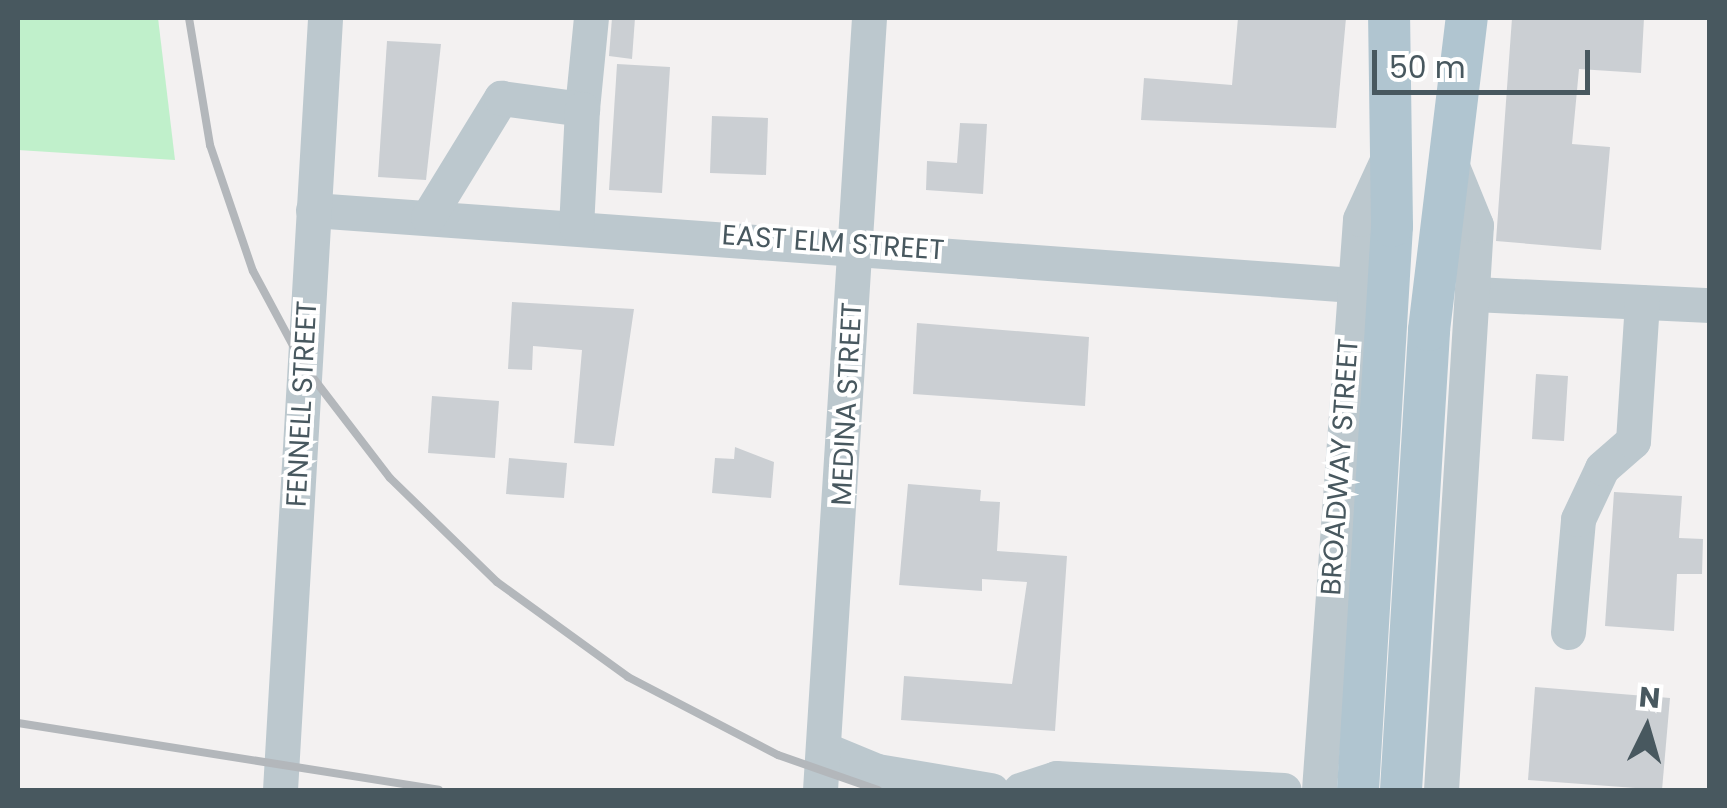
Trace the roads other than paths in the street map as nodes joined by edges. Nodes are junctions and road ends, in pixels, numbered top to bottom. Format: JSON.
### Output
{"nodes":[{"id":1,"x":325,"y":18,"type":"edge"},
{"id":2,"x":591,"y":18,"type":"edge"},
{"id":3,"x":869,"y":18,"type":"edge"},
{"id":4,"x":1389,"y":18,"type":"edge"},
{"id":5,"x":1467,"y":18,"type":"edge"},
{"id":6,"x":582,"y":108,"type":"junction"},
{"id":7,"x":1392,"y":151,"type":"junction"},
{"id":8,"x":1449,"y":158,"type":"junction"},
{"id":9,"x":313,"y":210,"type":"junction"},
{"id":10,"x":428,"y":218,"type":"junction"},
{"id":11,"x":576,"y":226,"type":"junction"},
{"id":12,"x":857,"y":243,"type":"junction"},
{"id":13,"x":1353,"y":285,"type":"junction"},
{"id":14,"x":1474,"y":294,"type":"junction"},
{"id":15,"x":1710,"y":298,"type":"edge"},
{"id":16,"x":1642,"y":302,"type":"junction"},
{"id":17,"x":1709,"y":305,"type":"edge"},
{"id":18,"x":1568,"y":632,"type":"dead end"},
{"id":19,"x":826,"y":750,"type":"junction"},
{"id":20,"x":280,"y":790,"type":"edge"},
{"id":21,"x":820,"y":790,"type":"edge"},
{"id":22,"x":991,"y":790,"type":"edge"},
{"id":23,"x":1020,"y":790,"type":"edge"},
{"id":24,"x":1284,"y":790,"type":"edge"},
{"id":25,"x":1318,"y":790,"type":"edge"},
{"id":26,"x":1358,"y":790,"type":"edge"},
{"id":27,"x":1401,"y":790,"type":"edge"},
{"id":28,"x":1441,"y":790,"type":"edge"}],
"edges":[{"from":1,"to":9,"type":"street","name":"FENNELL STREET"},
{"from":2,"to":6,"type":"street"},
{"from":3,"to":12,"type":"street","name":"MEDINA STREET"},
{"from":4,"to":7,"type":"main road","name":"BROADWAY STREET"},
{"from":5,"to":8,"type":"main road"},
{"from":6,"to":10,"type":"street"},
{"from":6,"to":11,"type":"street"},
{"from":7,"to":13,"type":"street","name":"BROADWAY STREET"},
{"from":7,"to":26,"type":"main road","name":"BROADWAY STREET"},
{"from":8,"to":14,"type":"street"},
{"from":8,"to":27,"type":"main road"},
{"from":9,"to":10,"type":"street","name":"EAST ELM STREET"},
{"from":9,"to":20,"type":"street","name":"FENNELL STREET"},
{"from":10,"to":11,"type":"street","name":"EAST ELM STREET"},
{"from":11,"to":12,"type":"street","name":"EAST ELM STREET"},
{"from":12,"to":13,"type":"street","name":"EAST ELM STREET"},
{"from":12,"to":19,"type":"street","name":"MEDINA STREET"},
{"from":13,"to":25,"type":"street","name":"BROADWAY STREET"},
{"from":14,"to":16,"type":"street"},
{"from":14,"to":28,"type":"street"},
{"from":15,"to":17,"type":"street"},
{"from":16,"to":17,"type":"street"},
{"from":16,"to":18,"type":"street"},
{"from":19,"to":21,"type":"street","name":"MEDINA STREET"},
{"from":19,"to":22,"type":"street"},
{"from":23,"to":24,"type":"street"}]}
